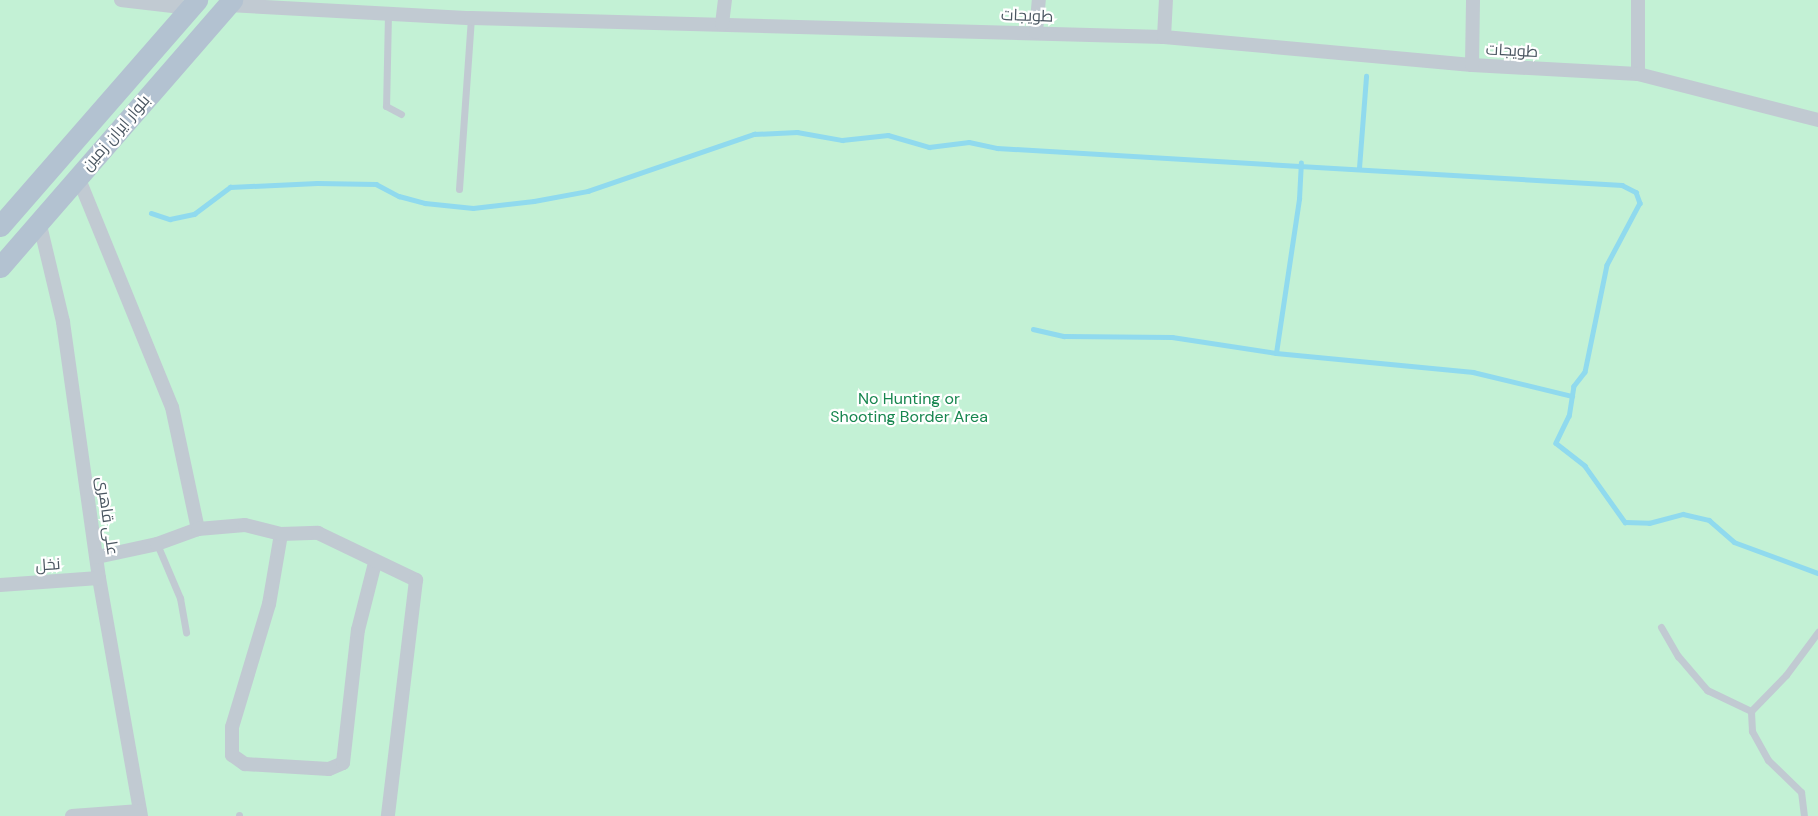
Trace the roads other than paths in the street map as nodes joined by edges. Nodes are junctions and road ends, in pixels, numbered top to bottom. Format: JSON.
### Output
{"nodes":[{"id":1,"x":121,"y":0,"type":"edge"},
{"id":2,"x":725,"y":0,"type":"edge"},
{"id":3,"x":1039,"y":0,"type":"edge"},
{"id":4,"x":1166,"y":0,"type":"edge"},
{"id":5,"x":1473,"y":0,"type":"edge"},
{"id":6,"x":1638,"y":0,"type":"edge"},
{"id":7,"x":230,"y":3,"type":"edge"},
{"id":8,"x":193,"y":4,"type":"edge"},
{"id":9,"x":388,"y":14,"type":"junction"},
{"id":10,"x":471,"y":18,"type":"junction"},
{"id":11,"x":722,"y":24,"type":"junction"},
{"id":12,"x":1036,"y":32,"type":"junction"},
{"id":13,"x":1164,"y":37,"type":"junction"},
{"id":14,"x":1472,"y":65,"type":"junction"},
{"id":15,"x":1638,"y":74,"type":"junction"},
{"id":16,"x":401,"y":114,"type":"dead end"},
{"id":17,"x":1818,"y":120,"type":"edge"},
{"id":18,"x":78,"y":177,"type":"junction"},
{"id":19,"x":459,"y":189,"type":"dead end"},
{"id":20,"x":39,"y":221,"type":"junction"},
{"id":21,"x":0,"y":226,"type":"edge"},
{"id":22,"x":0,"y":267,"type":"edge"},
{"id":23,"x":198,"y":529,"type":"junction"},
{"id":24,"x":280,"y":534,"type":"junction"},
{"id":25,"x":157,"y":544,"type":"junction"},
{"id":26,"x":96,"y":557,"type":"junction"},
{"id":27,"x":375,"y":563,"type":"junction"},
{"id":28,"x":99,"y":578,"type":"junction"},
{"id":29,"x":0,"y":585,"type":"edge"},
{"id":30,"x":1661,"y":627,"type":"dead end"},
{"id":31,"x":186,"y":632,"type":"dead end"},
{"id":32,"x":1818,"y":632,"type":"edge"},
{"id":33,"x":1751,"y":711,"type":"junction"},
{"id":34,"x":140,"y":814,"type":"edge"},
{"id":35,"x":72,"y":816,"type":"edge"},
{"id":36,"x":388,"y":816,"type":"edge"},
{"id":37,"x":1804,"y":816,"type":"edge"}],
"edges":[{"from":1,"to":8,"type":"street"},
{"from":2,"to":11,"type":"street"},
{"from":3,"to":12,"type":"street"},
{"from":4,"to":13,"type":"street"},
{"from":5,"to":14,"type":"street"},
{"from":6,"to":15,"type":"street"},
{"from":7,"to":9,"type":"street","name":"طویجات"},
{"from":7,"to":18,"type":"main road","name":"بلوار ایران زمین"},
{"from":8,"to":21,"type":"main road","name":"بلوار ایران زمین"},
{"from":9,"to":10,"type":"street","name":"طویجات"},
{"from":9,"to":16,"type":"lane"},
{"from":10,"to":11,"type":"street","name":"طویجات"},
{"from":10,"to":19,"type":"lane"},
{"from":11,"to":12,"type":"street","name":"طویجات"},
{"from":12,"to":13,"type":"street","name":"طویجات"},
{"from":13,"to":14,"type":"street","name":"طویجات"},
{"from":14,"to":15,"type":"street","name":"طویجات"},
{"from":15,"to":17,"type":"street","name":"طویجات"},
{"from":18,"to":20,"type":"main road","name":"بلوار ایران زمین"},
{"from":18,"to":23,"type":"street"},
{"from":20,"to":22,"type":"main road","name":"بلوار ایران زمین"},
{"from":20,"to":26,"type":"street","name":"علی قاهری"},
{"from":23,"to":24,"type":"street"},
{"from":23,"to":25,"type":"street"},
{"from":24,"to":27,"type":"street"},
{"from":24,"to":27,"type":"street"},
{"from":25,"to":26,"type":"street"},
{"from":25,"to":31,"type":"lane"},
{"from":26,"to":28,"type":"street","name":"علی قاهری"},
{"from":27,"to":36,"type":"street"},
{"from":28,"to":29,"type":"street","name":"نخل"},
{"from":28,"to":34,"type":"street","name":"علی قاهری"},
{"from":30,"to":33,"type":"lane"},
{"from":32,"to":33,"type":"lane"},
{"from":33,"to":37,"type":"lane"},
{"from":34,"to":35,"type":"street"}]}
